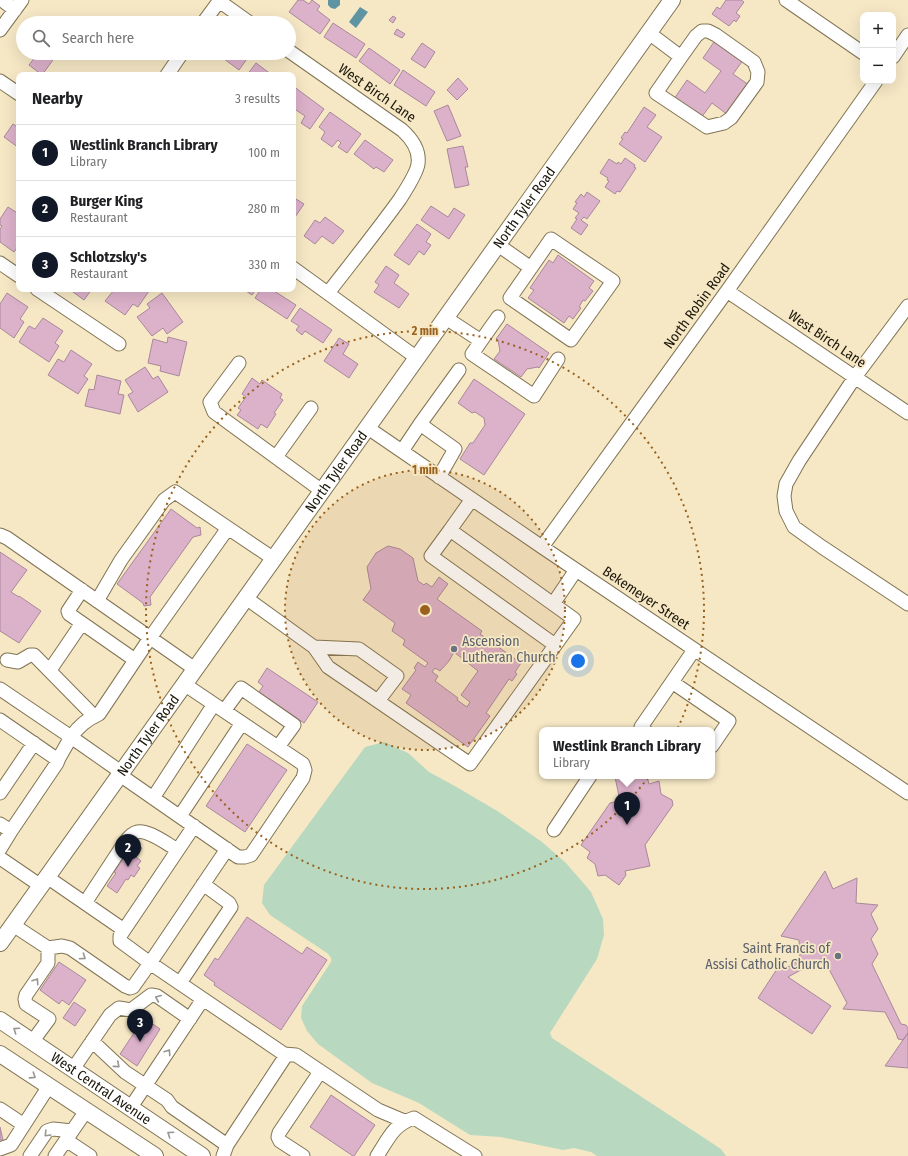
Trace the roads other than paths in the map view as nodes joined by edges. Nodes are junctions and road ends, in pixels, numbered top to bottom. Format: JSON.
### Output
{"nodes":[{"id":1,"x":2,"y":0,"type":"edge"},
{"id":2,"x":672,"y":0,"type":"edge"},
{"id":3,"x":786,"y":0,"type":"edge"},
{"id":4,"x":219,"y":1,"type":"edge"},
{"id":5,"x":19,"y":5,"type":"edge"},
{"id":6,"x":208,"y":16,"type":"edge"},
{"id":7,"x":240,"y":16,"type":"edge"},
{"id":8,"x":0,"y":30,"type":"edge"},
{"id":9,"x":649,"y":33,"type":"junction"},
{"id":10,"x":908,"y":35,"type":"edge"},
{"id":11,"x":860,"y":50,"type":"edge"},
{"id":12,"x":896,"y":53,"type":"edge"},
{"id":13,"x":296,"y":56,"type":"edge"},
{"id":14,"x":681,"y":57,"type":"junction"},
{"id":15,"x":177,"y":60,"type":"edge"},
{"id":16,"x":168,"y":72,"type":"edge"},
{"id":17,"x":0,"y":81,"type":"edge"},
{"id":18,"x":874,"y":84,"type":"edge"},
{"id":19,"x":16,"y":92,"type":"edge"},
{"id":20,"x":498,"y":245,"type":"junction"},
{"id":21,"x":0,"y":263,"type":"edge"},
{"id":22,"x":531,"y":268,"type":"junction"},
{"id":23,"x":296,"y":270,"type":"edge"},
{"id":24,"x":16,"y":274,"type":"edge"},
{"id":25,"x":42,"y":292,"type":"edge"},
{"id":26,"x":727,"y":292,"type":"junction"},
{"id":27,"x":328,"y":294,"type":"junction"},
{"id":28,"x":908,"y":306,"type":"edge"},
{"id":29,"x":498,"y":316,"type":"dead end"},
{"id":30,"x":446,"y":318,"type":"junction"},
{"id":31,"x":480,"y":341,"type":"junction"},
{"id":32,"x":118,"y":344,"type":"dead end"},
{"id":33,"x":417,"y":358,"type":"junction"},
{"id":34,"x":558,"y":359,"type":"dead end"},
{"id":35,"x":239,"y":363,"type":"dead end"},
{"id":36,"x":459,"y":370,"type":"dead end"},
{"id":37,"x":855,"y":377,"type":"junction"},
{"id":38,"x":311,"y":408,"type":"dead end"},
{"id":39,"x":908,"y":413,"type":"edge"},
{"id":40,"x":420,"y":424,"type":"junction"},
{"id":41,"x":368,"y":428,"type":"junction"},
{"id":42,"x":402,"y":451,"type":"junction"},
{"id":43,"x":276,"y":457,"type":"junction"},
{"id":44,"x":439,"y":476,"type":"junction"},
{"id":45,"x":322,"y":491,"type":"junction"},
{"id":46,"x":472,"y":499,"type":"junction"},
{"id":47,"x":228,"y":528,"type":"junction"},
{"id":48,"x":450,"y":530,"type":"junction"},
{"id":49,"x":0,"y":535,"type":"edge"},
{"id":50,"x":542,"y":547,"type":"junction"},
{"id":51,"x":274,"y":559,"type":"junction"},
{"id":52,"x":576,"y":570,"type":"junction"},
{"id":53,"x":82,"y":590,"type":"junction"},
{"id":54,"x":246,"y":598,"type":"junction"},
{"id":55,"x":97,"y":601,"type":"junction"},
{"id":56,"x":553,"y":604,"type":"junction"},
{"id":57,"x":908,"y":604,"type":"edge"},
{"id":58,"x":82,"y":623,"type":"junction"},
{"id":59,"x":150,"y":638,"type":"junction"},
{"id":60,"x":555,"y":645,"type":"junction"},
{"id":61,"x":314,"y":647,"type":"junction"},
{"id":62,"x":694,"y":650,"type":"junction"},
{"id":63,"x":135,"y":660,"type":"junction"},
{"id":64,"x":2,"y":662,"type":"edge"},
{"id":65,"x":195,"y":669,"type":"junction"},
{"id":66,"x":50,"y":670,"type":"junction"},
{"id":67,"x":672,"y":682,"type":"junction"},
{"id":68,"x":184,"y":684,"type":"junction"},
{"id":69,"x":0,"y":689,"type":"edge"},
{"id":70,"x":378,"y":702,"type":"junction"},
{"id":71,"x":219,"y":708,"type":"junction"},
{"id":72,"x":93,"y":717,"type":"junction"},
{"id":73,"x":0,"y":720,"type":"edge"},
{"id":74,"x":242,"y":723,"type":"junction"},
{"id":75,"x":643,"y":727,"type":"edge"},
{"id":76,"x":71,"y":737,"type":"junction"},
{"id":77,"x":715,"y":742,"type":"edge"},
{"id":78,"x":34,"y":743,"type":"junction"},
{"id":79,"x":278,"y":747,"type":"junction"},
{"id":80,"x":58,"y":760,"type":"junction"},
{"id":81,"x":120,"y":774,"type":"junction"},
{"id":82,"x":588,"y":779,"type":"edge"},
{"id":83,"x":0,"y":793,"type":"edge"},
{"id":84,"x":908,"y":793,"type":"edge"},
{"id":85,"x":153,"y":798,"type":"junction"},
{"id":86,"x":180,"y":816,"type":"junction"},
{"id":87,"x":0,"y":824,"type":"edge"},
{"id":88,"x":194,"y":826,"type":"junction"},
{"id":89,"x":554,"y":830,"type":"dead end"},
{"id":90,"x":11,"y":831,"type":"junction"},
{"id":91,"x":0,"y":849,"type":"edge"},
{"id":92,"x":227,"y":849,"type":"junction"},
{"id":93,"x":178,"y":850,"type":"junction"},
{"id":94,"x":0,"y":858,"type":"edge"},
{"id":95,"x":44,"y":881,"type":"junction"},
{"id":96,"x":203,"y":884,"type":"junction"},
{"id":97,"x":85,"y":903,"type":"junction"},
{"id":98,"x":13,"y":925,"type":"junction"},
{"id":99,"x":124,"y":930,"type":"junction"},
{"id":100,"x":0,"y":943,"type":"edge"},
{"id":101,"x":48,"y":948,"type":"junction"},
{"id":102,"x":150,"y":963,"type":"junction"},
{"id":103,"x":180,"y":984,"type":"junction"},
{"id":104,"x":203,"y":999,"type":"junction"},
{"id":105,"x":190,"y":1018,"type":"junction"},
{"id":106,"x":0,"y":1020,"type":"edge"},
{"id":107,"x":92,"y":1041,"type":"junction"},
{"id":108,"x":32,"y":1042,"type":"junction"},
{"id":109,"x":0,"y":1054,"type":"edge"},
{"id":110,"x":284,"y":1054,"type":"junction"},
{"id":111,"x":73,"y":1069,"type":"junction"},
{"id":112,"x":320,"y":1072,"type":"junction"},
{"id":113,"x":146,"y":1085,"type":"junction"},
{"id":114,"x":48,"y":1086,"type":"junction"},
{"id":115,"x":131,"y":1107,"type":"junction"},
{"id":116,"x":0,"y":1109,"type":"edge"},
{"id":117,"x":86,"y":1111,"type":"junction"},
{"id":118,"x":404,"y":1121,"type":"junction"},
{"id":119,"x":24,"y":1125,"type":"junction"},
{"id":120,"x":69,"y":1135,"type":"junction"},
{"id":121,"x":0,"y":1149,"type":"edge"},
{"id":122,"x":225,"y":1151,"type":"edge"},
{"id":123,"x":468,"y":1154,"type":"edge"},
{"id":124,"x":30,"y":1156,"type":"edge"},
{"id":125,"x":55,"y":1156,"type":"edge"},
{"id":126,"x":90,"y":1156,"type":"edge"},
{"id":127,"x":155,"y":1156,"type":"edge"},
{"id":128,"x":202,"y":1156,"type":"edge"},
{"id":129,"x":303,"y":1156,"type":"edge"},
{"id":130,"x":377,"y":1156,"type":"edge"}],
"edges":[{"from":1,"to":5,"type":"street"},
{"from":2,"to":9,"type":"main road","name":"North Tyler Road"},
{"from":3,"to":11,"type":"street"},
{"from":4,"to":6,"type":"street"},
{"from":4,"to":7,"type":"street"},
{"from":5,"to":8,"type":"street"},
{"from":9,"to":14,"type":"street"},
{"from":9,"to":20,"type":"main road","name":"North Tyler Road"},
{"from":10,"to":12,"type":"street"},
{"from":13,"to":27,"type":"street","name":"West Birch Lane"},
{"from":14,"to":14,"type":"street"},
{"from":15,"to":16,"type":"street"},
{"from":17,"to":19,"type":"street"},
{"from":18,"to":26,"type":"street","name":"North Robin Road"},
{"from":20,"to":22,"type":"street"},
{"from":20,"to":30,"type":"main road","name":"North Tyler Road"},
{"from":21,"to":24,"type":"street"},
{"from":22,"to":22,"type":"street"},
{"from":23,"to":27,"type":"street"},
{"from":25,"to":32,"type":"street"},
{"from":26,"to":37,"type":"street","name":"West Birch Lane"},
{"from":26,"to":50,"type":"street","name":"North Robin Road"},
{"from":27,"to":33,"type":"street"},
{"from":28,"to":37,"type":"street"},
{"from":29,"to":31,"type":"street"},
{"from":30,"to":31,"type":"street"},
{"from":30,"to":33,"type":"main road","name":"North Tyler Road"},
{"from":31,"to":34,"type":"street"},
{"from":33,"to":41,"type":"main road","name":"North Tyler Road"},
{"from":35,"to":43,"type":"street"},
{"from":36,"to":40,"type":"street"},
{"from":37,"to":39,"type":"street","name":"West Birch Lane"},
{"from":37,"to":57,"type":"street"},
{"from":38,"to":43,"type":"street"},
{"from":40,"to":42,"type":"street"},
{"from":40,"to":44,"type":"street"},
{"from":41,"to":42,"type":"street","name":"Bekemeyer Street"},
{"from":41,"to":45,"type":"main road","name":"North Tyler Road"},
{"from":42,"to":44,"type":"street","name":"Bekemeyer Street"},
{"from":43,"to":45,"type":"street"},
{"from":44,"to":46,"type":"street","name":"Bekemeyer Street"},
{"from":45,"to":51,"type":"main road","name":"North Tyler Road"},
{"from":46,"to":48,"type":"street"},
{"from":46,"to":50,"type":"street","name":"Bekemeyer Street"},
{"from":47,"to":51,"type":"street"},
{"from":47,"to":55,"type":"street"},
{"from":47,"to":59,"type":"street"},
{"from":48,"to":56,"type":"street"},
{"from":48,"to":60,"type":"street"},
{"from":49,"to":53,"type":"street"},
{"from":50,"to":52,"type":"street","name":"Bekemeyer Street"},
{"from":51,"to":54,"type":"main road","name":"North Tyler Road"},
{"from":52,"to":56,"type":"street"},
{"from":52,"to":62,"type":"street","name":"Bekemeyer Street"},
{"from":53,"to":55,"type":"street"},
{"from":53,"to":58,"type":"street"},
{"from":54,"to":61,"type":"street"},
{"from":54,"to":65,"type":"main road","name":"North Tyler Road"},
{"from":55,"to":59,"type":"street"},
{"from":56,"to":60,"type":"street"},
{"from":58,"to":63,"type":"street"},
{"from":58,"to":66,"type":"street"},
{"from":59,"to":63,"type":"street"},
{"from":59,"to":65,"type":"street"},
{"from":60,"to":70,"type":"street"},
{"from":61,"to":70,"type":"street"},
{"from":61,"to":70,"type":"street"},
{"from":62,"to":67,"type":"street"},
{"from":62,"to":84,"type":"street","name":"Bekemeyer Street"},
{"from":63,"to":72,"type":"street"},
{"from":64,"to":66,"type":"street"},
{"from":65,"to":68,"type":"main road","name":"North Tyler Road"},
{"from":66,"to":72,"type":"street"},
{"from":67,"to":75,"type":"street"},
{"from":67,"to":77,"type":"street"},
{"from":68,"to":71,"type":"street"},
{"from":68,"to":81,"type":"main road","name":"North Tyler Road"},
{"from":69,"to":76,"type":"street"},
{"from":71,"to":74,"type":"street"},
{"from":71,"to":79,"type":"street"},
{"from":71,"to":85,"type":"street"},
{"from":72,"to":76,"type":"street"},
{"from":73,"to":78,"type":"street"},
{"from":74,"to":79,"type":"street"},
{"from":74,"to":86,"type":"street"},
{"from":76,"to":80,"type":"street"},
{"from":76,"to":81,"type":"street"},
{"from":78,"to":80,"type":"street"},
{"from":78,"to":83,"type":"street"},
{"from":79,"to":92,"type":"street"},
{"from":80,"to":90,"type":"street"},
{"from":81,"to":85,"type":"street"},
{"from":81,"to":95,"type":"main road","name":"North Tyler Road"},
{"from":82,"to":89,"type":"street"},
{"from":85,"to":86,"type":"street"},
{"from":86,"to":88,"type":"street"},
{"from":87,"to":90,"type":"street"},
{"from":88,"to":92,"type":"street"},
{"from":88,"to":93,"type":"street"},
{"from":90,"to":91,"type":"street"},
{"from":92,"to":96,"type":"street"},
{"from":93,"to":97,"type":"street"},
{"from":93,"to":99,"type":"street"},
{"from":94,"to":95,"type":"street"},
{"from":95,"to":97,"type":"street"},
{"from":95,"to":98,"type":"main road","name":"North Tyler Road"},
{"from":96,"to":102,"type":"street"},
{"from":96,"to":103,"type":"street"},
{"from":97,"to":99,"type":"street"},
{"from":98,"to":100,"type":"main road","name":"North Tyler Road"},
{"from":98,"to":101,"type":"street"},
{"from":99,"to":102,"type":"street"},
{"from":101,"to":102,"type":"street","one_way":true},
{"from":108,"to":101,"type":"street","one_way":true},
{"from":102,"to":103,"type":"street"},
{"from":103,"to":104,"type":"street"},
{"from":104,"to":105,"type":"street"},
{"from":104,"to":110,"type":"street"},
{"from":105,"to":107,"type":"street","one_way":true},
{"from":113,"to":105,"type":"street","one_way":true},
{"from":108,"to":106,"type":"main road","name":"West Central Avenue","one_way":true},
{"from":107,"to":111,"type":"street"},
{"from":107,"to":113,"type":"street","one_way":true},
{"from":108,"to":111,"type":"main road","name":"West Central Avenue"},
{"from":109,"to":114,"type":"main road","name":"West Central Avenue","one_way":true},
{"from":110,"to":112,"type":"street"},
{"from":110,"to":122,"type":"street"},
{"from":111,"to":115,"type":"main road","name":"West Central Avenue"},
{"from":112,"to":118,"type":"street"},
{"from":112,"to":129,"type":"street"},
{"from":113,"to":115,"type":"street"},
{"from":113,"to":122,"type":"street"},
{"from":114,"to":117,"type":"main road","name":"West Central Avenue"},
{"from":114,"to":119,"type":"street"},
{"from":128,"to":115,"type":"main road","name":"West Central Avenue","one_way":true},
{"from":116,"to":119,"type":"street"},
{"from":117,"to":120,"type":"street"},
{"from":117,"to":127,"type":"main road","name":"West Central Avenue"},
{"from":118,"to":123,"type":"street"},
{"from":118,"to":130,"type":"street"},
{"from":119,"to":121,"type":"street"},
{"from":120,"to":124,"type":"street","one_way":true},
{"from":120,"to":125,"type":"street"},
{"from":120,"to":126,"type":"street"}]}
